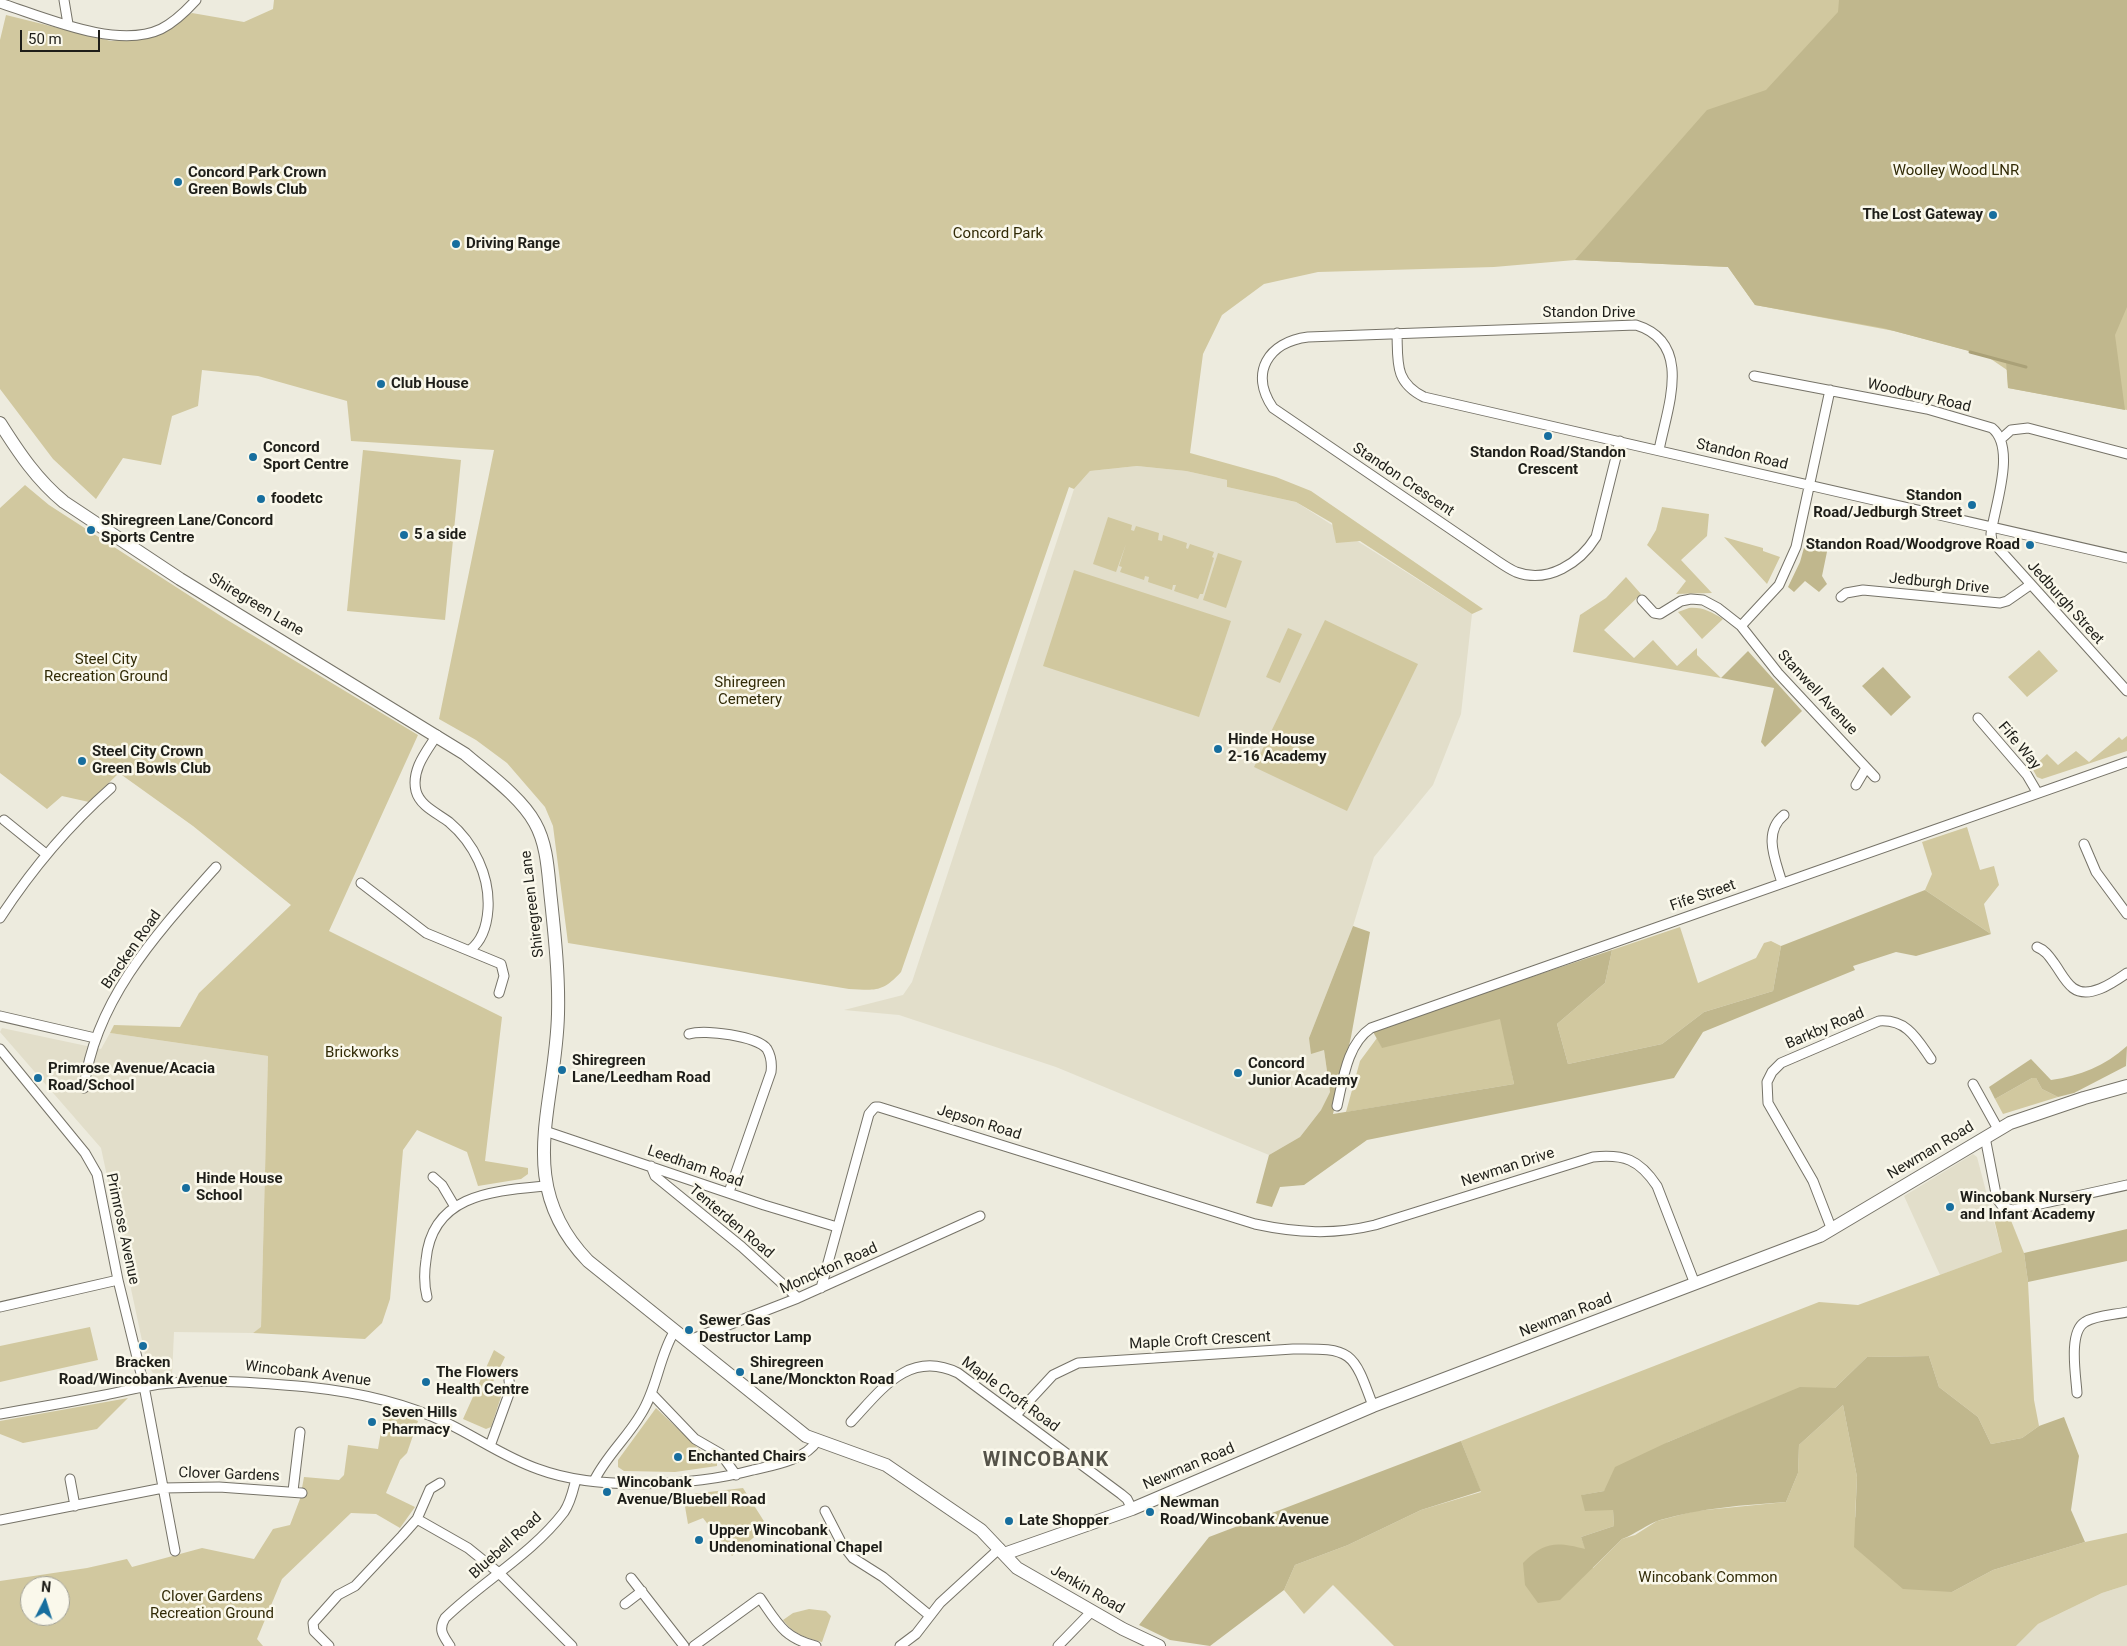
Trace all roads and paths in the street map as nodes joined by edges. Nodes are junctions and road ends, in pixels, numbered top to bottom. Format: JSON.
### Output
{"nodes":[{"id":1,"x":64,"y":0,"type":"edge"},
{"id":2,"x":196,"y":0,"type":"edge"},
{"id":3,"x":0,"y":3,"type":"edge"},
{"id":4,"x":68,"y":24,"type":"junction"},
{"id":5,"x":1397,"y":333,"type":"junction"},
{"id":6,"x":1754,"y":376,"type":"dead end"},
{"id":7,"x":1830,"y":390,"type":"junction"},
{"id":8,"x":0,"y":423,"type":"edge"},
{"id":9,"x":2001,"y":439,"type":"junction"},
{"id":10,"x":1620,"y":442,"type":"junction"},
{"id":11,"x":1658,"y":450,"type":"junction"},
{"id":12,"x":2127,"y":454,"type":"edge"},
{"id":13,"x":1809,"y":484,"type":"junction"},
{"id":14,"x":1992,"y":529,"type":"junction"},
{"id":15,"x":2127,"y":558,"type":"edge"},
{"id":16,"x":2030,"y":585,"type":"junction"},
{"id":17,"x":1841,"y":597,"type":"dead end"},
{"id":18,"x":1642,"y":600,"type":"dead end"},
{"id":19,"x":1741,"y":626,"type":"junction"},
{"id":20,"x":2127,"y":691,"type":"edge"},
{"id":21,"x":1978,"y":718,"type":"dead end"},
{"id":22,"x":437,"y":735,"type":"junction"},
{"id":23,"x":2127,"y":762,"type":"edge"},
{"id":24,"x":1866,"y":768,"type":"junction"},
{"id":25,"x":1875,"y":777,"type":"dead end"},
{"id":26,"x":1856,"y":785,"type":"dead end"},
{"id":27,"x":111,"y":788,"type":"dead end"},
{"id":28,"x":2038,"y":792,"type":"junction"},
{"id":29,"x":1784,"y":815,"type":"dead end"},
{"id":30,"x":4,"y":820,"type":"dead end"},
{"id":31,"x":2084,"y":844,"type":"dead end"},
{"id":32,"x":46,"y":854,"type":"junction"},
{"id":33,"x":216,"y":867,"type":"dead end"},
{"id":34,"x":361,"y":883,"type":"dead end"},
{"id":35,"x":1782,"y":883,"type":"junction"},
{"id":36,"x":2127,"y":914,"type":"edge"},
{"id":37,"x":0,"y":918,"type":"edge"},
{"id":38,"x":2037,"y":947,"type":"dead end"},
{"id":39,"x":470,"y":950,"type":"junction"},
{"id":40,"x":2127,"y":973,"type":"edge"},
{"id":41,"x":499,"y":993,"type":"dead end"},
{"id":42,"x":0,"y":1016,"type":"edge"},
{"id":43,"x":689,"y":1034,"type":"dead end"},
{"id":44,"x":95,"y":1038,"type":"junction"},
{"id":45,"x":0,"y":1049,"type":"edge"},
{"id":46,"x":1931,"y":1059,"type":"dead end"},
{"id":47,"x":1973,"y":1084,"type":"dead end"},
{"id":48,"x":2127,"y":1086,"type":"edge"},
{"id":49,"x":84,"y":1088,"type":"dead end"},
{"id":50,"x":1337,"y":1106,"type":"dead end"},
{"id":51,"x":1998,"y":1129,"type":"junction"},
{"id":52,"x":545,"y":1131,"type":"junction"},
{"id":53,"x":1985,"y":1137,"type":"junction"},
{"id":54,"x":651,"y":1166,"type":"junction"},
{"id":55,"x":433,"y":1177,"type":"dead end"},
{"id":56,"x":2127,"y":1184,"type":"edge"},
{"id":57,"x":546,"y":1186,"type":"junction"},
{"id":58,"x":729,"y":1192,"type":"junction"},
{"id":59,"x":455,"y":1207,"type":"junction"},
{"id":60,"x":980,"y":1216,"type":"dead end"},
{"id":61,"x":1255,"y":1224,"type":"joint"},
{"id":62,"x":837,"y":1227,"type":"junction"},
{"id":63,"x":1832,"y":1230,"type":"junction"},
{"id":64,"x":118,"y":1280,"type":"junction"},
{"id":65,"x":1695,"y":1284,"type":"junction"},
{"id":66,"x":821,"y":1288,"type":"junction"},
{"id":67,"x":427,"y":1298,"type":"dead end"},
{"id":68,"x":798,"y":1298,"type":"junction"},
{"id":69,"x":0,"y":1308,"type":"edge"},
{"id":70,"x":2127,"y":1312,"type":"edge"},
{"id":71,"x":674,"y":1332,"type":"junction"},
{"id":72,"x":687,"y":1341,"type":"junction"},
{"id":73,"x":509,"y":1380,"type":"dead end"},
{"id":74,"x":144,"y":1386,"type":"junction"},
{"id":75,"x":651,"y":1393,"type":"junction"},
{"id":76,"x":2078,"y":1393,"type":"dead end"},
{"id":77,"x":1373,"y":1406,"type":"junction"},
{"id":78,"x":0,"y":1414,"type":"edge"},
{"id":79,"x":1016,"y":1416,"type":"junction"},
{"id":80,"x":851,"y":1422,"type":"dead end"},
{"id":81,"x":300,"y":1432,"type":"dead end"},
{"id":82,"x":817,"y":1441,"type":"junction"},
{"id":83,"x":490,"y":1446,"type":"junction"},
{"id":84,"x":736,"y":1475,"type":"junction"},
{"id":85,"x":70,"y":1479,"type":"dead end"},
{"id":86,"x":576,"y":1479,"type":"junction"},
{"id":87,"x":594,"y":1481,"type":"junction"},
{"id":88,"x":440,"y":1483,"type":"dead end"},
{"id":89,"x":164,"y":1488,"type":"junction"},
{"id":90,"x":75,"y":1506,"type":"junction"},
{"id":91,"x":1132,"y":1509,"type":"junction"},
{"id":92,"x":825,"y":1511,"type":"dead end"},
{"id":93,"x":417,"y":1519,"type":"junction"},
{"id":94,"x":0,"y":1520,"type":"edge"},
{"id":95,"x":175,"y":1551,"type":"dead end"},
{"id":96,"x":1002,"y":1551,"type":"junction"},
{"id":97,"x":499,"y":1573,"type":"junction"},
{"id":98,"x":632,"y":1578,"type":"dead end"},
{"id":99,"x":642,"y":1591,"type":"junction"},
{"id":100,"x":625,"y":1604,"type":"dead end"},
{"id":101,"x":1092,"y":1611,"type":"junction"},
{"id":102,"x":929,"y":1615,"type":"junction"},
{"id":103,"x":329,"y":1646,"type":"edge"},
{"id":104,"x":450,"y":1646,"type":"edge"},
{"id":105,"x":572,"y":1646,"type":"edge"},
{"id":106,"x":684,"y":1646,"type":"edge"},
{"id":107,"x":694,"y":1646,"type":"edge"},
{"id":108,"x":816,"y":1646,"type":"edge"},
{"id":109,"x":900,"y":1646,"type":"edge"},
{"id":110,"x":1058,"y":1646,"type":"edge"},
{"id":111,"x":1159,"y":1646,"type":"edge"}],
"edges":[{"from":1,"to":4,"type":"street"},
{"from":2,"to":4,"type":"street"},
{"from":3,"to":4,"type":"street"},
{"from":5,"to":10,"type":"street","name":"Standon Road"},
{"from":5,"to":10,"type":"street","name":"Standon Crescent"},
{"from":5,"to":11,"type":"street","name":"Standon Drive"},
{"from":6,"to":7,"type":"street","name":"Woodbury Road"},
{"from":7,"to":9,"type":"street","name":"Woodbury Road"},
{"from":7,"to":13,"type":"street"},
{"from":8,"to":22,"type":"street","name":"Shiregreen Lane"},
{"from":9,"to":12,"type":"street"},
{"from":9,"to":14,"type":"street"},
{"from":10,"to":11,"type":"street","name":"Standon Road"},
{"from":11,"to":13,"type":"street","name":"Standon Road"},
{"from":13,"to":14,"type":"street","name":"Standon Road"},
{"from":13,"to":19,"type":"street"},
{"from":14,"to":15,"type":"street","name":"Standon Road"},
{"from":14,"to":16,"type":"street","name":"Jedburgh Street"},
{"from":16,"to":17,"type":"street","name":"Jedburgh Drive"},
{"from":16,"to":20,"type":"street","name":"Jedburgh Street"},
{"from":18,"to":19,"type":"street","name":"Stanwell Avenue"},
{"from":19,"to":24,"type":"street","name":"Stanwell Avenue"},
{"from":21,"to":28,"type":"street","name":"Fife Way"},
{"from":22,"to":39,"type":"street"},
{"from":22,"to":52,"type":"street","name":"Shiregreen Lane"},
{"from":23,"to":28,"type":"street","name":"Fife Street"},
{"from":24,"to":25,"type":"street","name":"Stanwell Avenue"},
{"from":24,"to":26,"type":"street"},
{"from":27,"to":32,"type":"street"},
{"from":28,"to":35,"type":"street","name":"Fife Street"},
{"from":29,"to":35,"type":"street"},
{"from":30,"to":32,"type":"street"},
{"from":31,"to":36,"type":"street"},
{"from":32,"to":37,"type":"street"},
{"from":33,"to":44,"type":"street","name":"Bracken Road"},
{"from":34,"to":39,"type":"street"},
{"from":35,"to":50,"type":"street","name":"Fife Street"},
{"from":38,"to":40,"type":"street"},
{"from":39,"to":41,"type":"street"},
{"from":42,"to":44,"type":"street"},
{"from":43,"to":58,"type":"street"},
{"from":44,"to":49,"type":"street","name":"Bracken Road"},
{"from":45,"to":64,"type":"street","name":"Primrose Avenue"},
{"from":46,"to":63,"type":"street","name":"Barkby Road"},
{"from":47,"to":51,"type":"street"},
{"from":48,"to":51,"type":"street","name":"Newman Road"},
{"from":51,"to":53,"type":"street","name":"Newman Road"},
{"from":52,"to":54,"type":"street","name":"Leedham Road"},
{"from":52,"to":57,"type":"street","name":"Shiregreen Lane"},
{"from":53,"to":56,"type":"street"},
{"from":53,"to":63,"type":"street","name":"Newman Road"},
{"from":54,"to":58,"type":"street","name":"Leedham Road"},
{"from":54,"to":68,"type":"street","name":"Tenterden Road"},
{"from":55,"to":59,"type":"street"},
{"from":57,"to":59,"type":"street"},
{"from":57,"to":71,"type":"street","name":"Shiregreen Lane"},
{"from":58,"to":62,"type":"street","name":"Leedham Road"},
{"from":59,"to":67,"type":"street"},
{"from":60,"to":66,"type":"street","name":"Monckton Road"},
{"from":61,"to":62,"type":"street","name":"Jepson Road"},
{"from":61,"to":65,"type":"street","name":"Newman Drive"},
{"from":62,"to":66,"type":"street","name":"Jepson Road"},
{"from":63,"to":65,"type":"street","name":"Newman Road"},
{"from":64,"to":69,"type":"street"},
{"from":64,"to":74,"type":"street","name":"Primrose Avenue"},
{"from":65,"to":77,"type":"street","name":"Newman Road"},
{"from":66,"to":68,"type":"street","name":"Monckton Road"},
{"from":68,"to":72,"type":"street","name":"Monckton Road"},
{"from":70,"to":76,"type":"street"},
{"from":71,"to":72,"type":"street","name":"Shiregreen Lane"},
{"from":71,"to":75,"type":"street"},
{"from":72,"to":82,"type":"street","name":"Shiregreen Lane"},
{"from":73,"to":83,"type":"street"},
{"from":74,"to":78,"type":"street","name":"Wincobank Avenue"},
{"from":74,"to":83,"type":"street","name":"Wincobank Avenue"},
{"from":74,"to":89,"type":"street","name":"Clover Gardens"},
{"from":75,"to":84,"type":"street"},
{"from":75,"to":87,"type":"street"},
{"from":77,"to":79,"type":"street","name":"Maple Croft Crescent"},
{"from":77,"to":91,"type":"street","name":"Newman Road"},
{"from":79,"to":80,"type":"street","name":"Maple Croft Road"},
{"from":79,"to":91,"type":"street","name":"Maple Croft Road"},
{"from":81,"to":89,"type":"street","name":"Clover Gardens"},
{"from":82,"to":84,"type":"street","name":"Wincobank Avenue"},
{"from":82,"to":96,"type":"street"},
{"from":83,"to":86,"type":"street","name":"Wincobank Avenue"},
{"from":84,"to":87,"type":"street","name":"Wincobank Avenue"},
{"from":85,"to":90,"type":"street"},
{"from":86,"to":87,"type":"street","name":"Wincobank Avenue"},
{"from":86,"to":97,"type":"street","name":"Bluebell Road"},
{"from":88,"to":93,"type":"street"},
{"from":89,"to":90,"type":"street","name":"Clover Gardens"},
{"from":89,"to":95,"type":"street","name":"Clover Gardens"},
{"from":90,"to":94,"type":"street","name":"Clover Gardens"},
{"from":91,"to":96,"type":"street","name":"Newman Road"},
{"from":92,"to":102,"type":"street"},
{"from":93,"to":97,"type":"street"},
{"from":93,"to":103,"type":"street"},
{"from":96,"to":101,"type":"street","name":"Jenkin Road"},
{"from":96,"to":102,"type":"street"},
{"from":97,"to":104,"type":"street","name":"Bluebell Road"},
{"from":97,"to":105,"type":"street"},
{"from":98,"to":99,"type":"street"},
{"from":99,"to":100,"type":"street"},
{"from":99,"to":106,"type":"street"},
{"from":101,"to":110,"type":"street"},
{"from":101,"to":111,"type":"street","name":"Jenkin Road"},
{"from":102,"to":109,"type":"street"},
{"from":107,"to":108,"type":"street"}]}
